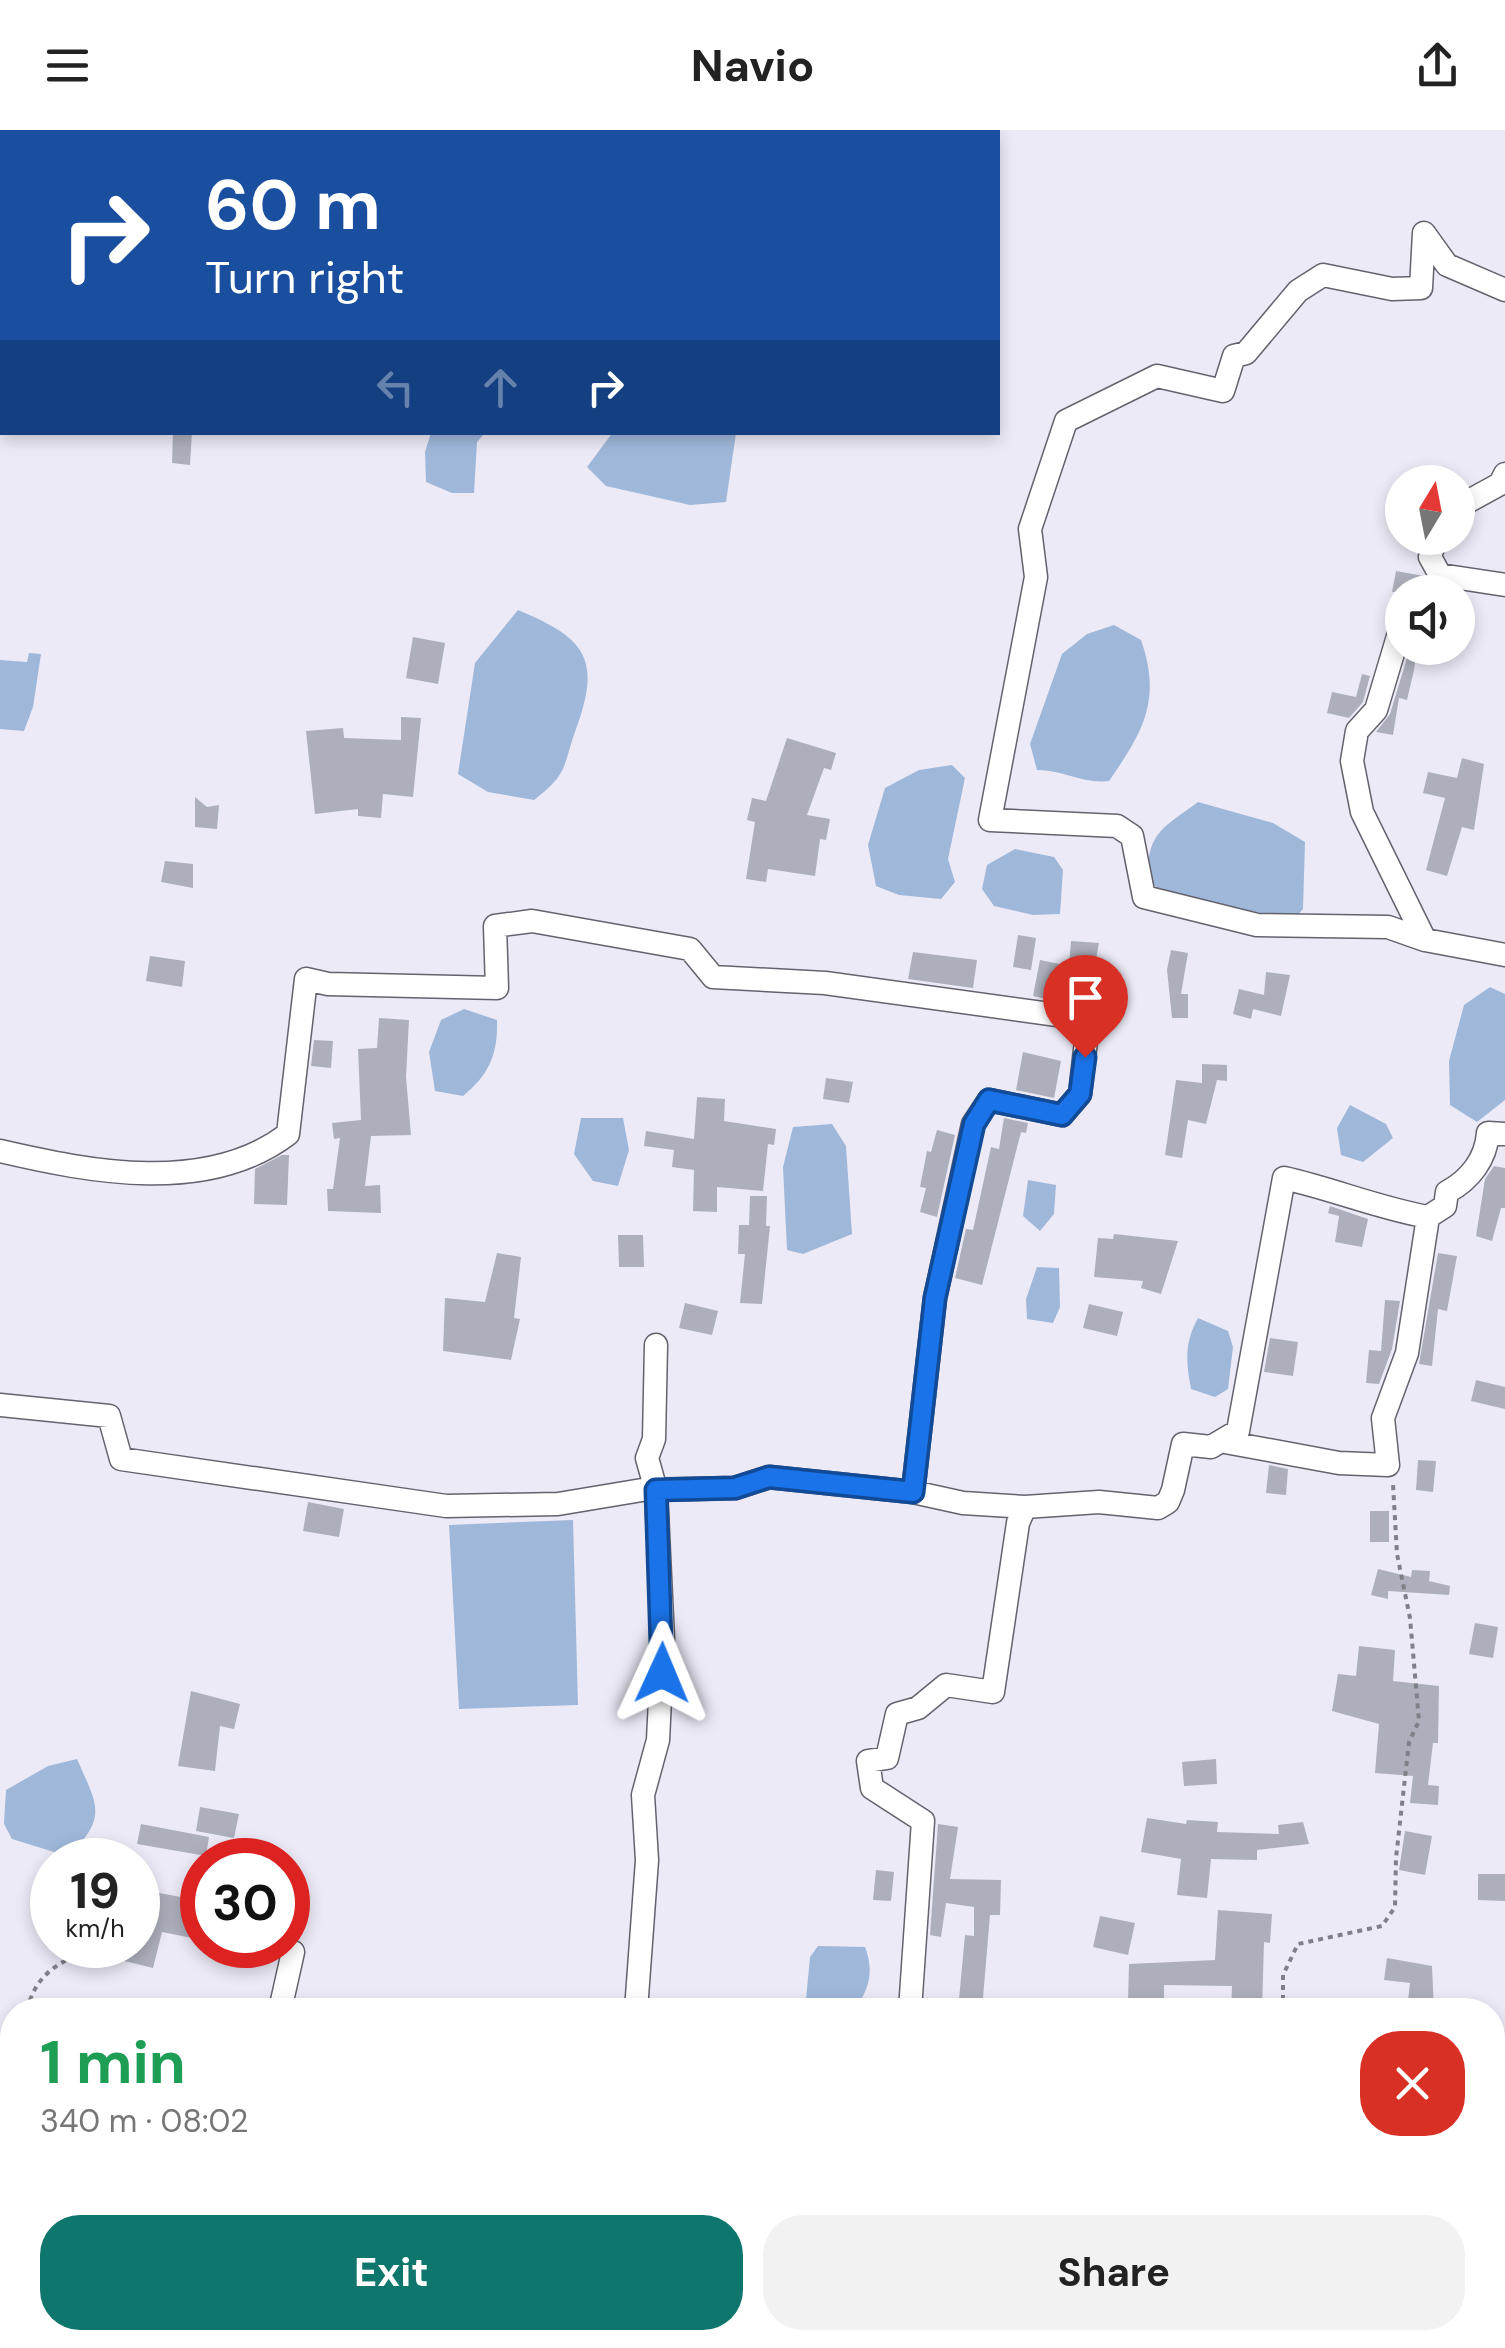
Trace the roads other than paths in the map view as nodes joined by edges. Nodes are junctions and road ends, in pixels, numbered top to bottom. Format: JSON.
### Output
{"nodes":[{"id":1,"x":1505,"y":290,"type":"edge"},
{"id":2,"x":1505,"y":474,"type":"edge"},
{"id":3,"x":1475,"y":498,"type":"edge"},
{"id":4,"x":1475,"y":585,"type":"edge"},
{"id":5,"x":1505,"y":585,"type":"edge"},
{"id":6,"x":1390,"y":665,"type":"edge"},
{"id":7,"x":1425,"y":940,"type":"junction"},
{"id":8,"x":1505,"y":954,"type":"edge"},
{"id":9,"x":1505,"y":1134,"type":"edge"},
{"id":10,"x":0,"y":1152,"type":"edge"},
{"id":11,"x":1428,"y":1217,"type":"junction"},
{"id":12,"x":656,"y":1345,"type":"dead end"},
{"id":13,"x":0,"y":1405,"type":"edge"},
{"id":14,"x":1226,"y":1442,"type":"junction"},
{"id":15,"x":656,"y":1490,"type":"junction"},
{"id":16,"x":913,"y":1492,"type":"junction"},
{"id":17,"x":1024,"y":1507,"type":"junction"},
{"id":18,"x":289,"y":1968,"type":"edge"},
{"id":19,"x":283,"y":1998,"type":"edge"},
{"id":20,"x":637,"y":1998,"type":"edge"},
{"id":21,"x":911,"y":1998,"type":"edge"}],
"edges":[{"from":1,"to":7,"type":"street"},
{"from":2,"to":3,"type":"street"},
{"from":4,"to":5,"type":"street"},
{"from":6,"to":7,"type":"street"},
{"from":7,"to":8,"type":"street"},
{"from":9,"to":11,"type":"street"},
{"from":10,"to":16,"type":"street"},
{"from":11,"to":14,"type":"street"},
{"from":11,"to":14,"type":"street"},
{"from":12,"to":15,"type":"street"},
{"from":13,"to":15,"type":"street"},
{"from":14,"to":17,"type":"street"},
{"from":15,"to":16,"type":"street"},
{"from":15,"to":20,"type":"street"},
{"from":16,"to":17,"type":"street"},
{"from":17,"to":21,"type":"street"},
{"from":18,"to":19,"type":"street"}]}
